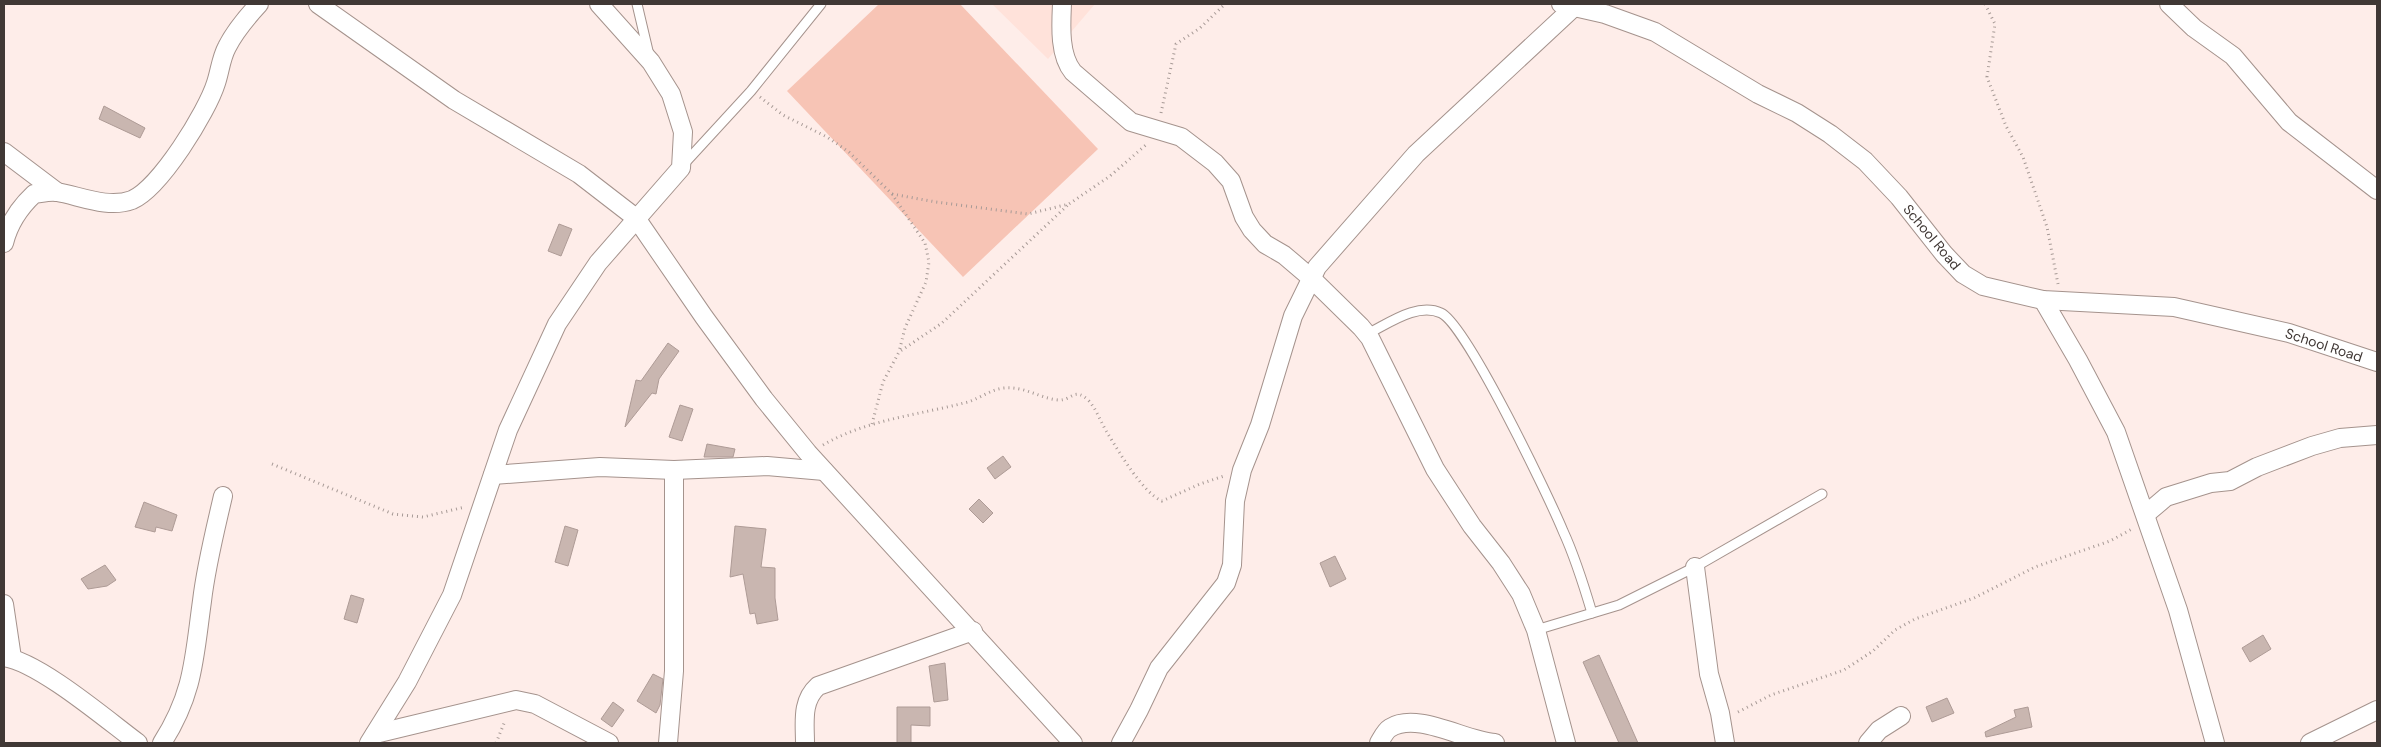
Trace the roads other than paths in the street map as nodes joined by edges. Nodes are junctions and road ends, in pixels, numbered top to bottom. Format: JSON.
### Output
{"nodes":[{"id":1,"x":259,"y":4,"type":"edge"},
{"id":2,"x":318,"y":4,"type":"edge"},
{"id":3,"x":599,"y":4,"type":"edge"},
{"id":4,"x":637,"y":4,"type":"edge"},
{"id":5,"x":821,"y":4,"type":"edge"},
{"id":6,"x":1062,"y":4,"type":"edge"},
{"id":7,"x":2169,"y":4,"type":"edge"},
{"id":8,"x":1575,"y":6,"type":"edge"},
{"id":9,"x":651,"y":62,"type":"junction"},
{"id":10,"x":4,"y":152,"type":"edge"},
{"id":11,"x":681,"y":168,"type":"junction"},
{"id":12,"x":2377,"y":190,"type":"edge"},
{"id":13,"x":57,"y":192,"type":"junction"},
{"id":14,"x":636,"y":218,"type":"junction"},
{"id":15,"x":4,"y":243,"type":"edge"},
{"id":16,"x":1311,"y":278,"type":"junction"},
{"id":17,"x":2043,"y":300,"type":"junction"},
{"id":18,"x":1367,"y":334,"type":"junction"},
{"id":19,"x":2377,"y":362,"type":"edge"},
{"id":20,"x":2377,"y":435,"type":"edge"},
{"id":21,"x":674,"y":470,"type":"junction"},
{"id":22,"x":824,"y":471,"type":"junction"},
{"id":23,"x":493,"y":475,"type":"junction"},
{"id":24,"x":1822,"y":494,"type":"dead end"},
{"id":25,"x":223,"y":496,"type":"dead end"},
{"id":26,"x":2146,"y":516,"type":"junction"},
{"id":27,"x":1695,"y":567,"type":"junction"},
{"id":28,"x":4,"y":604,"type":"edge"},
{"id":29,"x":1592,"y":613,"type":"junction"},
{"id":30,"x":1536,"y":630,"type":"junction"},
{"id":31,"x":972,"y":631,"type":"junction"},
{"id":32,"x":8,"y":658,"type":"edge"},
{"id":33,"x":2377,"y":710,"type":"edge"},
{"id":34,"x":1901,"y":716,"type":"dead end"},
{"id":35,"x":372,"y":739,"type":"edge"},
{"id":36,"x":138,"y":743,"type":"edge"},
{"id":37,"x":162,"y":743,"type":"edge"},
{"id":38,"x":609,"y":743,"type":"edge"},
{"id":39,"x":668,"y":743,"type":"edge"},
{"id":40,"x":805,"y":743,"type":"edge"},
{"id":41,"x":1074,"y":743,"type":"edge"},
{"id":42,"x":1121,"y":743,"type":"edge"},
{"id":43,"x":1379,"y":743,"type":"edge"},
{"id":44,"x":1495,"y":743,"type":"edge"},
{"id":45,"x":1566,"y":743,"type":"edge"},
{"id":46,"x":1725,"y":743,"type":"edge"},
{"id":47,"x":1868,"y":743,"type":"edge"},
{"id":48,"x":2216,"y":743,"type":"edge"},
{"id":49,"x":2310,"y":743,"type":"edge"}],
"edges":[{"from":1,"to":13,"type":"street"},
{"from":2,"to":14,"type":"street"},
{"from":3,"to":9,"type":"street"},
{"from":4,"to":9,"type":"lane"},
{"from":5,"to":11,"type":"lane"},
{"from":6,"to":16,"type":"street"},
{"from":7,"to":12,"type":"street"},
{"from":8,"to":16,"type":"street"},
{"from":8,"to":17,"type":"street","name":"School Road"},
{"from":9,"to":11,"type":"street"},
{"from":10,"to":13,"type":"street"},
{"from":11,"to":14,"type":"street"},
{"from":13,"to":15,"type":"street"},
{"from":14,"to":22,"type":"street"},
{"from":14,"to":23,"type":"street"},
{"from":16,"to":18,"type":"street"},
{"from":16,"to":42,"type":"street"},
{"from":17,"to":19,"type":"street","name":"School Road"},
{"from":17,"to":26,"type":"street"},
{"from":18,"to":29,"type":"lane"},
{"from":18,"to":30,"type":"street"},
{"from":20,"to":26,"type":"street"},
{"from":21,"to":22,"type":"street"},
{"from":21,"to":23,"type":"street"},
{"from":21,"to":39,"type":"street"},
{"from":22,"to":31,"type":"street"},
{"from":23,"to":35,"type":"street"},
{"from":24,"to":27,"type":"lane"},
{"from":25,"to":37,"type":"street"},
{"from":26,"to":48,"type":"street"},
{"from":27,"to":29,"type":"lane"},
{"from":27,"to":46,"type":"street"},
{"from":28,"to":32,"type":"street"},
{"from":29,"to":30,"type":"lane"},
{"from":30,"to":45,"type":"street"},
{"from":31,"to":40,"type":"street"},
{"from":31,"to":41,"type":"street"},
{"from":32,"to":36,"type":"street"},
{"from":33,"to":49,"type":"street"},
{"from":34,"to":47,"type":"street"},
{"from":35,"to":38,"type":"street"},
{"from":43,"to":44,"type":"street"}]}
